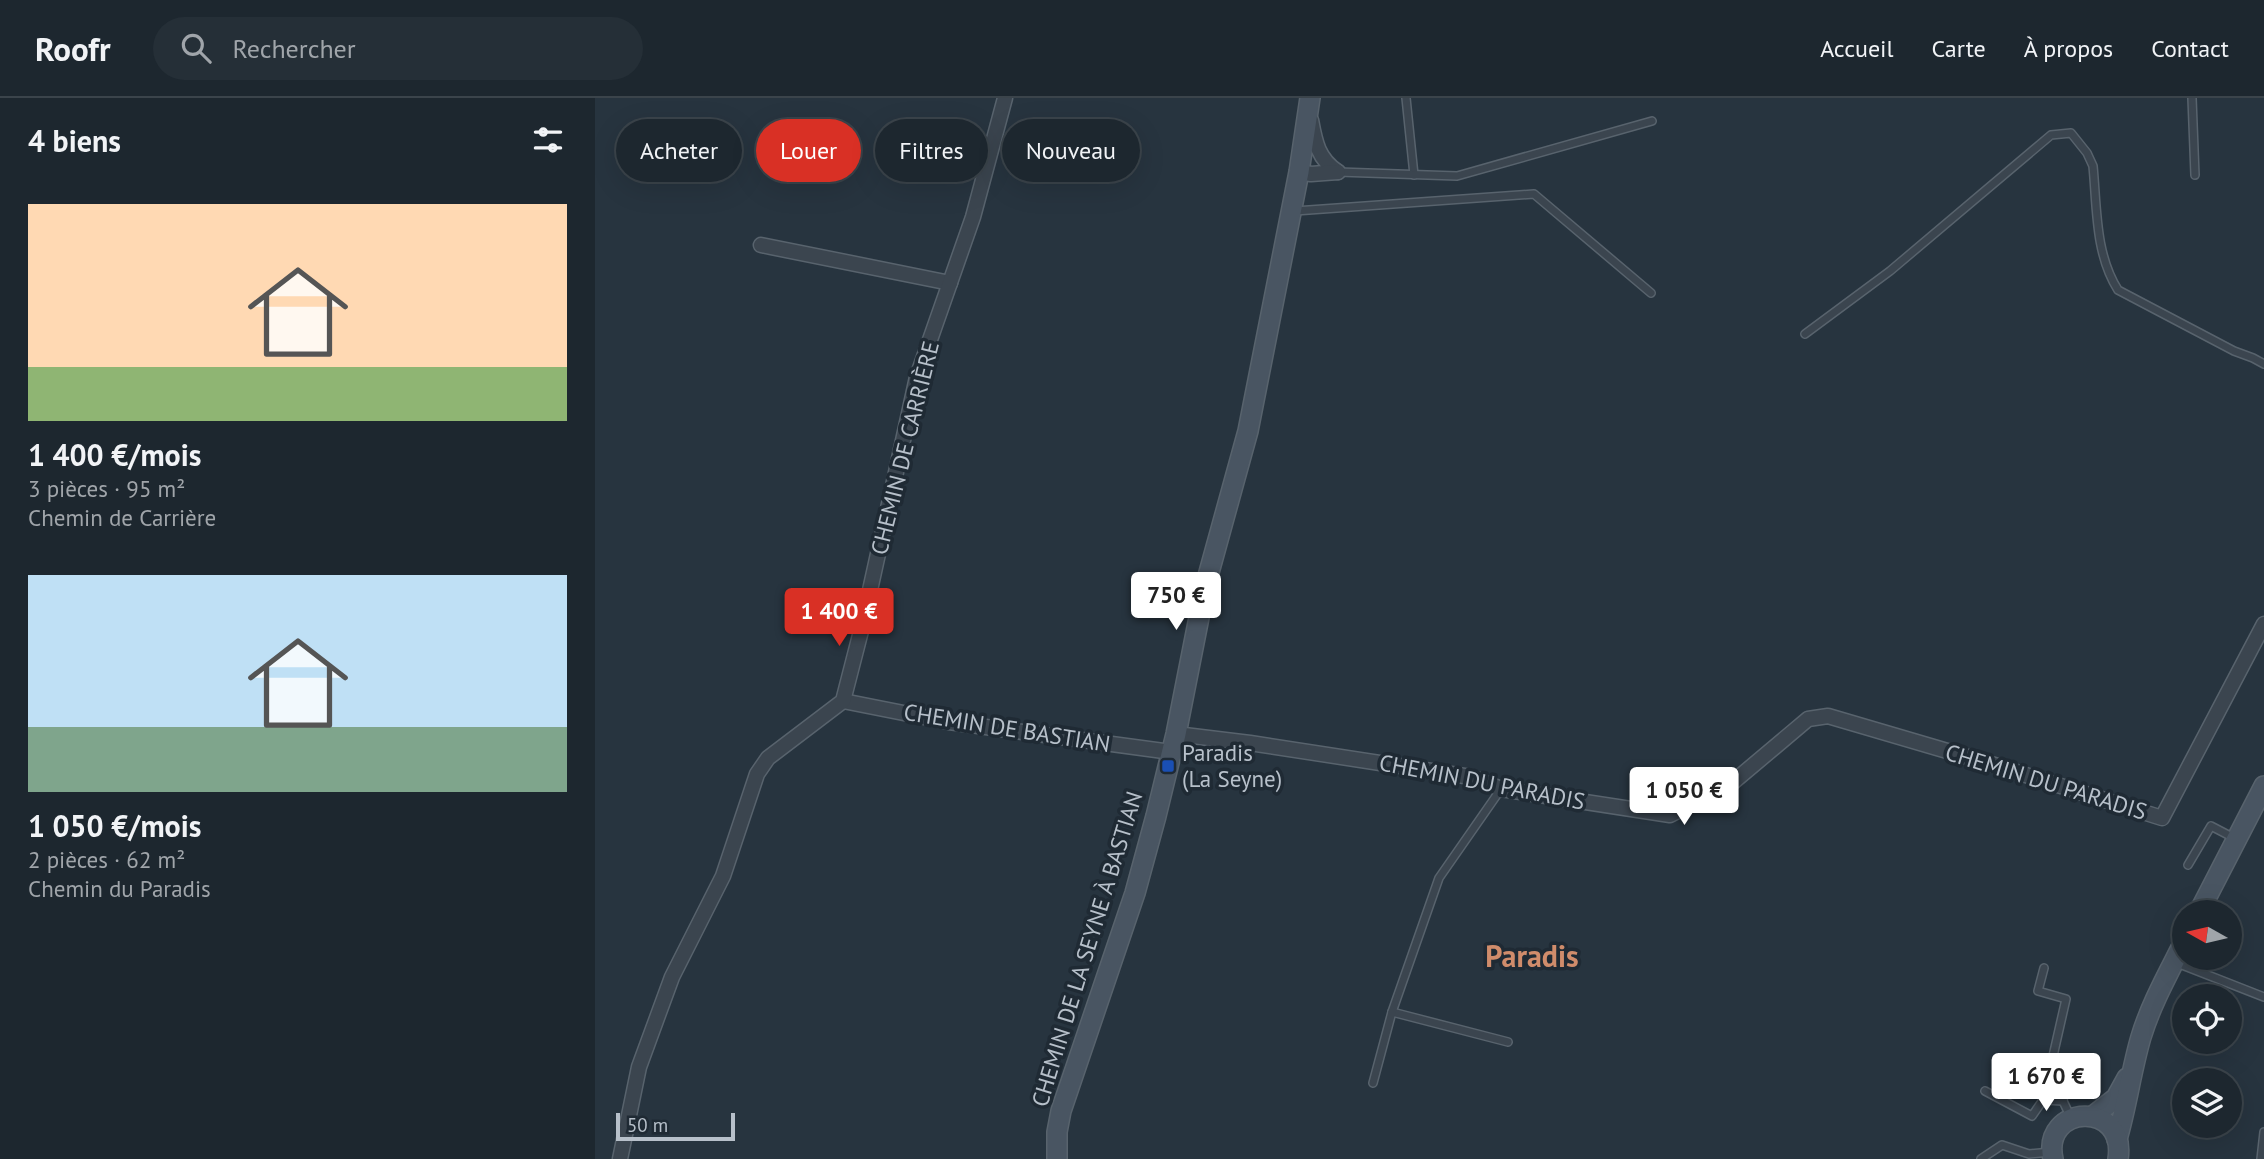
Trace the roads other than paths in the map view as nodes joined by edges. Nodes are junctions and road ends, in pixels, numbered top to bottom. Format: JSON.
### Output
{"nodes":[{"id":1,"x":1005,"y":98,"type":"edge"},
{"id":2,"x":1406,"y":98,"type":"edge"},
{"id":3,"x":2192,"y":98,"type":"edge"},
{"id":4,"x":1309,"y":102,"type":"edge"},
{"id":5,"x":1652,"y":121,"type":"dead end"},
{"id":6,"x":1299,"y":172,"type":"junction"},
{"id":7,"x":1338,"y":172,"type":"junction"},
{"id":8,"x":1415,"y":174,"type":"junction"},
{"id":9,"x":2195,"y":175,"type":"dead end"},
{"id":10,"x":1290,"y":212,"type":"junction"},
{"id":11,"x":761,"y":245,"type":"dead end"},
{"id":12,"x":950,"y":283,"type":"junction"},
{"id":13,"x":1651,"y":293,"type":"dead end"},
{"id":14,"x":1805,"y":334,"type":"dead end"},
{"id":15,"x":2264,"y":364,"type":"edge"},
{"id":16,"x":2264,"y":624,"type":"edge"},
{"id":17,"x":843,"y":701,"type":"junction"},
{"id":18,"x":1174,"y":743,"type":"junction"},
{"id":19,"x":2264,"y":786,"type":"edge"},
{"id":20,"x":1501,"y":789,"type":"junction"},
{"id":21,"x":2237,"y":839,"type":"junction"},
{"id":22,"x":2188,"y":865,"type":"dead end"},
{"id":23,"x":2205,"y":900,"type":"edge"},
{"id":24,"x":2172,"y":967,"type":"edge"},
{"id":25,"x":2044,"y":968,"type":"dead end"},
{"id":26,"x":2197,"y":970,"type":"edge"},
{"id":27,"x":2264,"y":998,"type":"edge"},
{"id":28,"x":1392,"y":1012,"type":"junction"},
{"id":29,"x":1508,"y":1042,"type":"dead end"},
{"id":30,"x":2067,"y":1059,"type":"dead end"},
{"id":31,"x":2135,"y":1062,"type":"junction"},
{"id":32,"x":1373,"y":1083,"type":"dead end"},
{"id":33,"x":1985,"y":1091,"type":"dead end"},
{"id":34,"x":2043,"y":1100,"type":"junction"},
{"id":35,"x":2067,"y":1110,"type":"junction"},
{"id":36,"x":2093,"y":1116,"type":"junction"},
{"id":37,"x":2264,"y":1132,"type":"edge"},
{"id":38,"x":2020,"y":1151,"type":"junction"},
{"id":39,"x":2119,"y":1152,"type":"edge"},
{"id":40,"x":2052,"y":1155,"type":"edge"},
{"id":41,"x":620,"y":1159,"type":"edge"},
{"id":42,"x":1057,"y":1159,"type":"edge"},
{"id":43,"x":1981,"y":1159,"type":"edge"},
{"id":44,"x":2015,"y":1159,"type":"edge"},
{"id":45,"x":2261,"y":1159,"type":"edge"}],
"edges":[{"from":1,"to":12,"type":"street","name":"CHEMIN DE CARRIÈRE"},
{"from":2,"to":8,"type":"lane"},
{"from":3,"to":9,"type":"lane"},
{"from":4,"to":6,"type":"street","name":"CHEMIN DE LA SEYNE À BASTIAN"},
{"from":4,"to":7,"type":"street"},
{"from":5,"to":8,"type":"lane"},
{"from":6,"to":7,"type":"street"},
{"from":6,"to":10,"type":"street","name":"CHEMIN DE LA SEYNE À BASTIAN"},
{"from":7,"to":8,"type":"lane"},
{"from":10,"to":13,"type":"lane"},
{"from":10,"to":18,"type":"street","name":"CHEMIN DE LA SEYNE À BASTIAN"},
{"from":11,"to":12,"type":"street"},
{"from":12,"to":17,"type":"street","name":"CHEMIN DE CARRIÈRE"},
{"from":14,"to":15,"type":"lane"},
{"from":16,"to":20,"type":"street","name":"CHEMIN DU PARADIS"},
{"from":17,"to":18,"type":"street","name":"CHEMIN DE BASTIAN"},
{"from":17,"to":41,"type":"street"},
{"from":18,"to":20,"type":"street","name":"CHEMIN DU PARADIS"},
{"from":18,"to":42,"type":"street","name":"CHEMIN DE LA SEYNE À BASTIAN"},
{"from":19,"to":21,"type":"street"},
{"from":20,"to":28,"type":"lane"},
{"from":21,"to":22,"type":"lane"},
{"from":21,"to":23,"type":"street"},
{"from":24,"to":31,"type":"street"},
{"from":25,"to":34,"type":"lane"},
{"from":26,"to":27,"type":"lane"},
{"from":28,"to":29,"type":"lane"},
{"from":28,"to":32,"type":"lane"},
{"from":30,"to":35,"type":"lane"},
{"from":31,"to":36,"type":"street"},
{"from":31,"to":39,"type":"street"},
{"from":33,"to":34,"type":"lane"},
{"from":34,"to":35,"type":"lane"},
{"from":35,"to":36,"type":"street"},
{"from":35,"to":40,"type":"street"},
{"from":36,"to":39,"type":"street"},
{"from":37,"to":45,"type":"lane"},
{"from":38,"to":40,"type":"lane"},
{"from":38,"to":43,"type":"lane"},
{"from":38,"to":44,"type":"lane"}]}
